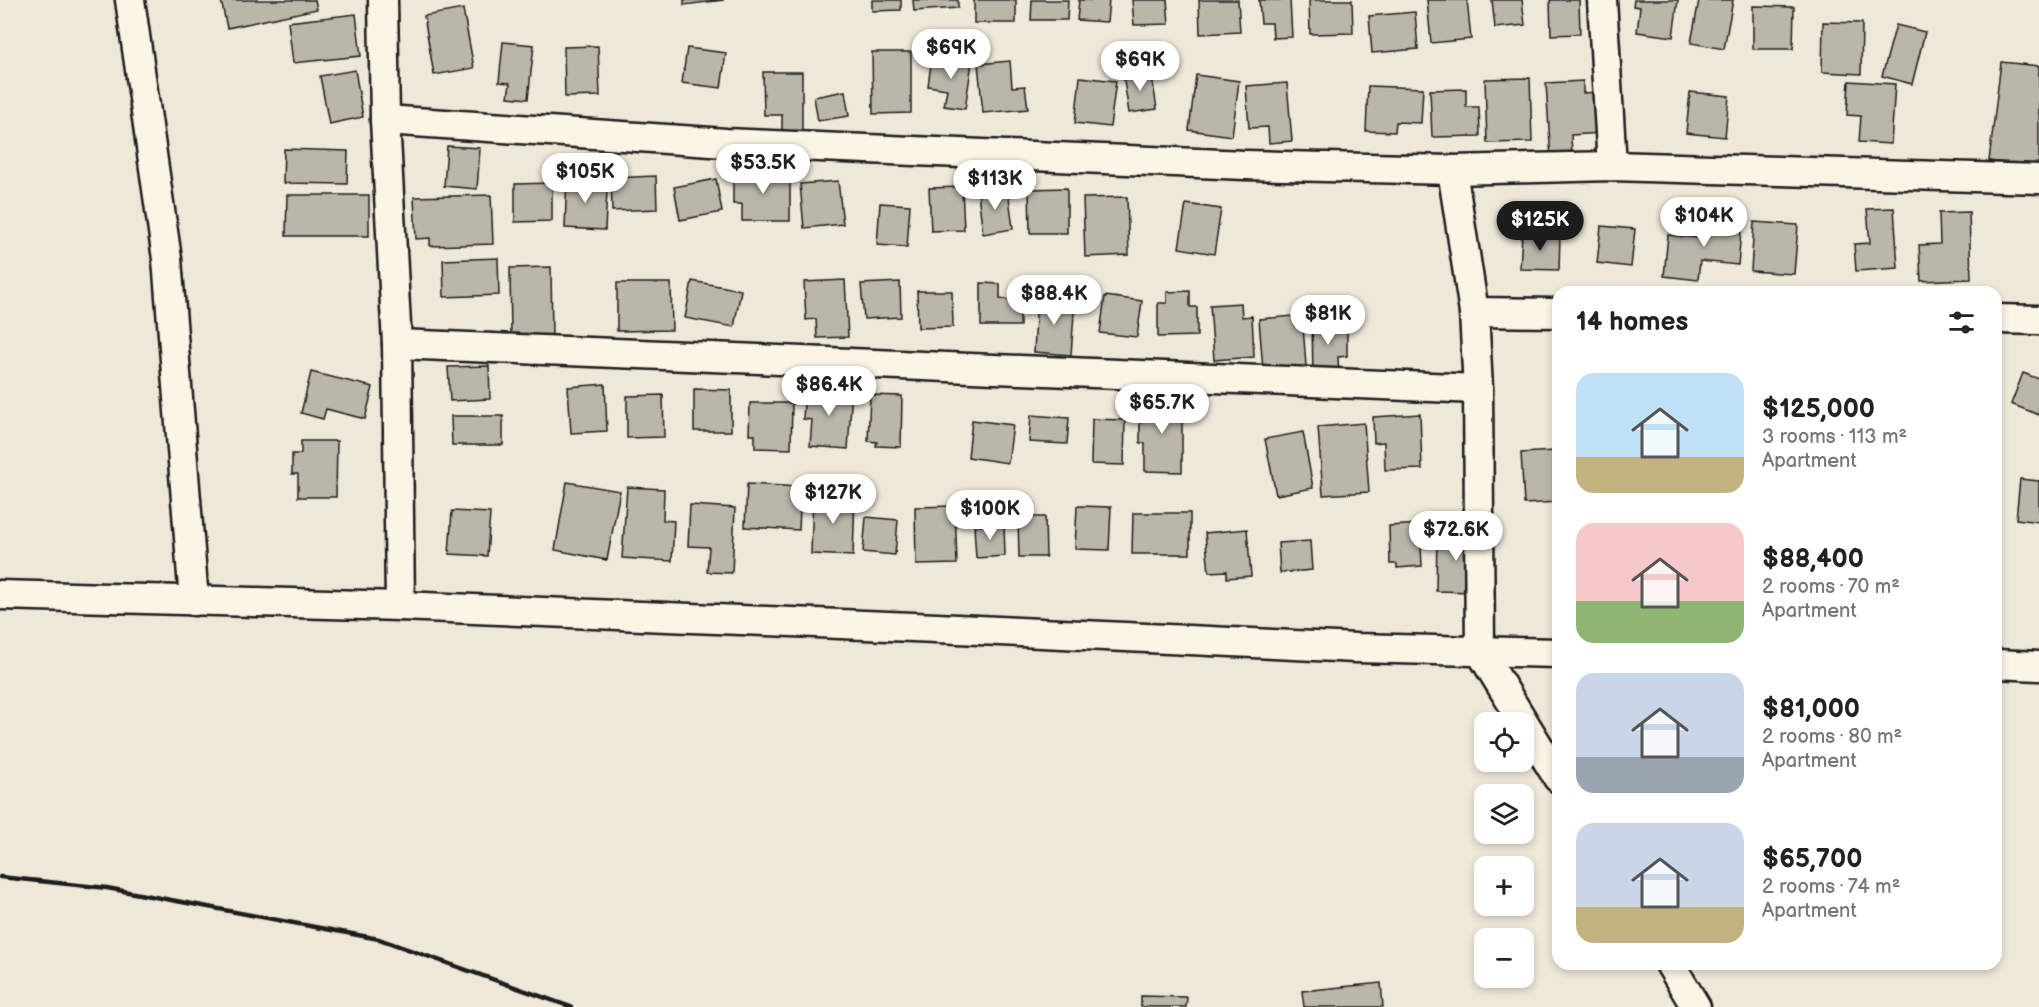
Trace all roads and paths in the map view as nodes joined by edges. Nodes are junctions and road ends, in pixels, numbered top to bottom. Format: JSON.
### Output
{"nodes":[{"id":1,"x":130,"y":0,"type":"edge"},
{"id":2,"x":383,"y":0,"type":"edge"},
{"id":3,"x":1602,"y":0,"type":"edge"},
{"id":4,"x":385,"y":120,"type":"junction"},
{"id":5,"x":1612,"y":166,"type":"junction"},
{"id":6,"x":1452,"y":170,"type":"junction"},
{"id":7,"x":2039,"y":179,"type":"edge"},
{"id":8,"x":1474,"y":312,"type":"junction"},
{"id":9,"x":1552,"y":313,"type":"edge"},
{"id":10,"x":2002,"y":319,"type":"edge"},
{"id":11,"x":2039,"y":320,"type":"edge"},
{"id":12,"x":397,"y":344,"type":"junction"},
{"id":13,"x":1478,"y":389,"type":"junction"},
{"id":14,"x":0,"y":594,"type":"edge"},
{"id":15,"x":194,"y":601,"type":"junction"},
{"id":16,"x":400,"y":606,"type":"junction"},
{"id":17,"x":1480,"y":651,"type":"junction"},
{"id":18,"x":1552,"y":653,"type":"edge"},
{"id":19,"x":2002,"y":664,"type":"edge"},
{"id":20,"x":2039,"y":666,"type":"edge"},
{"id":21,"x":1552,"y":768,"type":"edge"},
{"id":22,"x":1674,"y":970,"type":"edge"},
{"id":23,"x":1696,"y":1007,"type":"edge"}],
"edges":[{"from":1,"to":15,"type":"street"},
{"from":2,"to":4,"type":"street"},
{"from":3,"to":5,"type":"street"},
{"from":4,"to":6,"type":"street"},
{"from":4,"to":12,"type":"street"},
{"from":5,"to":6,"type":"street"},
{"from":5,"to":7,"type":"street"},
{"from":6,"to":8,"type":"street"},
{"from":8,"to":9,"type":"street"},
{"from":8,"to":13,"type":"street"},
{"from":10,"to":11,"type":"street"},
{"from":12,"to":13,"type":"street"},
{"from":12,"to":16,"type":"street"},
{"from":13,"to":17,"type":"street"},
{"from":14,"to":15,"type":"street"},
{"from":15,"to":16,"type":"street"},
{"from":16,"to":17,"type":"street"},
{"from":17,"to":18,"type":"street"},
{"from":17,"to":21,"type":"street"},
{"from":19,"to":20,"type":"street"},
{"from":22,"to":23,"type":"street"}]}
